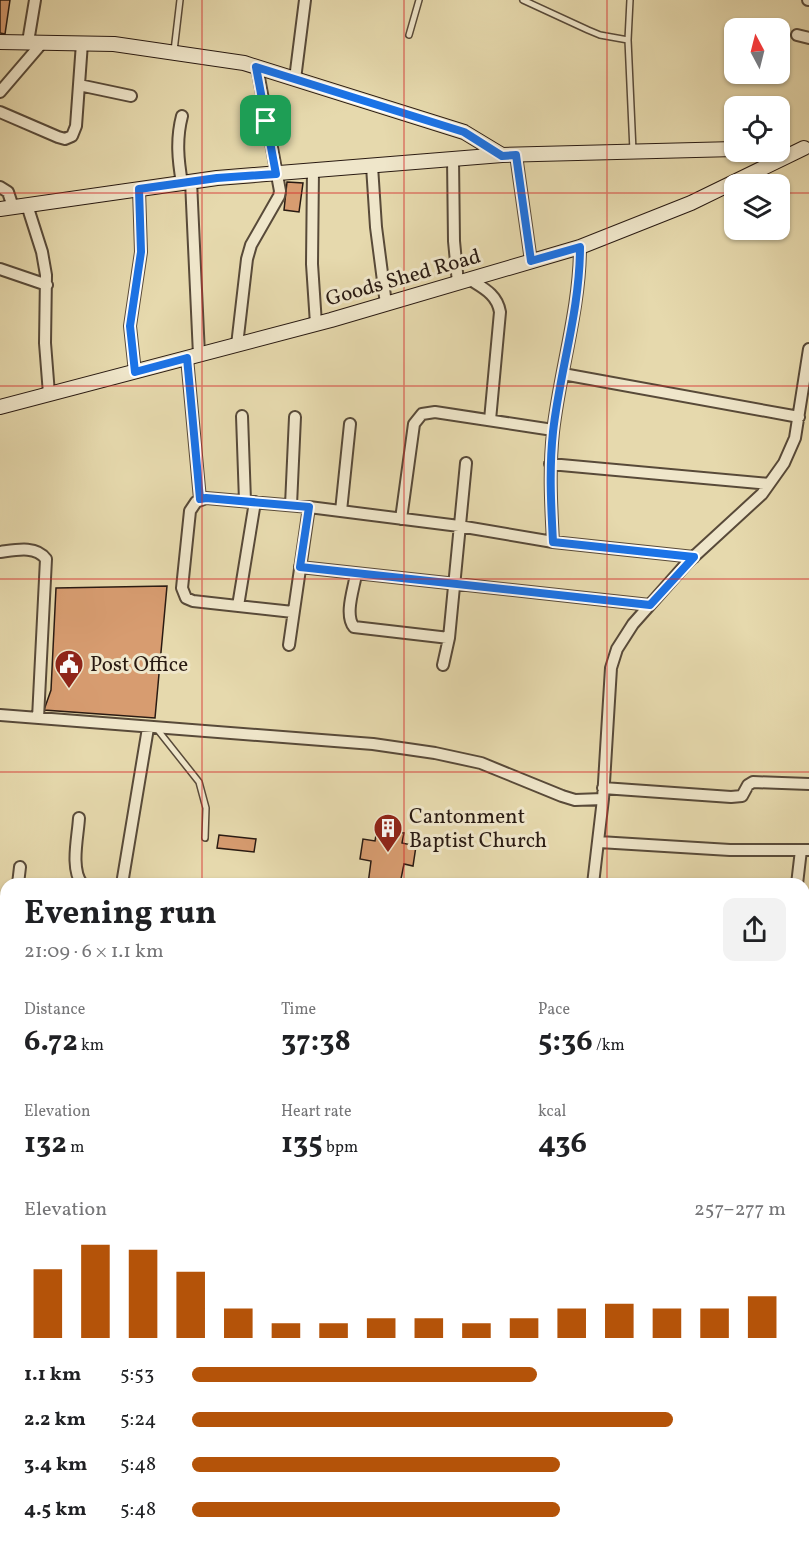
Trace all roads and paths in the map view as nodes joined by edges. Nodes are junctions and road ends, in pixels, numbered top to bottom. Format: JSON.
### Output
{"nodes":[{"id":1,"x":35,"y":0,"type":"edge"},
{"id":2,"x":180,"y":0,"type":"edge"},
{"id":3,"x":305,"y":0,"type":"edge"},
{"id":4,"x":419,"y":0,"type":"edge"},
{"id":5,"x":524,"y":0,"type":"edge"},
{"id":6,"x":630,"y":0,"type":"edge"},
{"id":7,"x":410,"y":35,"type":"dead end"},
{"id":8,"x":797,"y":35,"type":"dead end"},
{"id":9,"x":809,"y":38,"type":"edge"},
{"id":10,"x":628,"y":40,"type":"junction"},
{"id":11,"x":0,"y":42,"type":"edge"},
{"id":12,"x":35,"y":42,"type":"junction"},
{"id":13,"x":82,"y":44,"type":"junction"},
{"id":14,"x":174,"y":53,"type":"junction"},
{"id":15,"x":256,"y":67,"type":"junction"},
{"id":16,"x":295,"y":79,"type":"junction"},
{"id":17,"x":79,"y":86,"type":"junction"},
{"id":18,"x":0,"y":92,"type":"edge"},
{"id":19,"x":131,"y":96,"type":"dead end"},
{"id":20,"x":0,"y":112,"type":"edge"},
{"id":21,"x":182,"y":116,"type":"dead end"},
{"id":22,"x":806,"y":147,"type":"edge"},
{"id":23,"x":790,"y":148,"type":"edge"},
{"id":24,"x":724,"y":149,"type":"edge"},
{"id":25,"x":634,"y":152,"type":"junction"},
{"id":26,"x":509,"y":155,"type":"junction"},
{"id":27,"x":453,"y":159,"type":"junction"},
{"id":28,"x":372,"y":166,"type":"junction"},
{"id":29,"x":313,"y":170,"type":"junction"},
{"id":30,"x":276,"y":174,"type":"junction"},
{"id":31,"x":187,"y":182,"type":"junction"},
{"id":32,"x":0,"y":187,"type":"edge"},
{"id":33,"x":139,"y":189,"type":"junction"},
{"id":34,"x":14,"y":207,"type":"edge"},
{"id":35,"x":580,"y":247,"type":"junction"},
{"id":36,"x":531,"y":261,"type":"junction"},
{"id":37,"x":0,"y":269,"type":"edge"},
{"id":38,"x":464,"y":281,"type":"junction"},
{"id":39,"x":47,"y":285,"type":"junction"},
{"id":40,"x":386,"y":304,"type":"junction"},
{"id":41,"x":316,"y":324,"type":"junction"},
{"id":42,"x":237,"y":345,"type":"junction"},
{"id":43,"x":809,"y":349,"type":"edge"},
{"id":44,"x":193,"y":356,"type":"junction"},
{"id":45,"x":135,"y":372,"type":"junction"},
{"id":46,"x":563,"y":374,"type":"junction"},
{"id":47,"x":49,"y":394,"type":"junction"},
{"id":48,"x":0,"y":407,"type":"edge"},
{"id":49,"x":242,"y":416,"type":"dead end"},
{"id":50,"x":295,"y":417,"type":"dead end"},
{"id":51,"x":799,"y":417,"type":"junction"},
{"id":52,"x":490,"y":420,"type":"junction"},
{"id":53,"x":350,"y":424,"type":"dead end"},
{"id":54,"x":553,"y":430,"type":"junction"},
{"id":55,"x":466,"y":463,"type":"dead end"},
{"id":56,"x":550,"y":464,"type":"junction"},
{"id":57,"x":769,"y":484,"type":"junction"},
{"id":58,"x":200,"y":499,"type":"junction"},
{"id":59,"x":250,"y":502,"type":"junction"},
{"id":60,"x":291,"y":505,"type":"junction"},
{"id":61,"x":309,"y":507,"type":"junction"},
{"id":62,"x":341,"y":511,"type":"junction"},
{"id":63,"x":401,"y":519,"type":"junction"},
{"id":64,"x":459,"y":526,"type":"junction"},
{"id":65,"x":553,"y":542,"type":"junction"},
{"id":66,"x":0,"y":552,"type":"edge"},
{"id":67,"x":694,"y":557,"type":"junction"},
{"id":68,"x":300,"y":567,"type":"junction"},
{"id":69,"x":356,"y":574,"type":"junction"},
{"id":70,"x":453,"y":584,"type":"junction"},
{"id":71,"x":650,"y":605,"type":"junction"},
{"id":72,"x":238,"y":606,"type":"junction"},
{"id":73,"x":293,"y":612,"type":"junction"},
{"id":74,"x":449,"y":638,"type":"junction"},
{"id":75,"x":289,"y":645,"type":"dead end"},
{"id":76,"x":443,"y":665,"type":"dead end"},
{"id":77,"x":0,"y":715,"type":"edge"},
{"id":78,"x":38,"y":718,"type":"junction"},
{"id":79,"x":153,"y":728,"type":"junction"},
{"id":80,"x":809,"y":784,"type":"edge"},
{"id":81,"x":603,"y":793,"type":"junction"},
{"id":82,"x":79,"y":818,"type":"dead end"},
{"id":83,"x":205,"y":838,"type":"dead end"},
{"id":84,"x":599,"y":842,"type":"junction"},
{"id":85,"x":805,"y":850,"type":"edge"},
{"id":86,"x":20,"y":867,"type":"dead end"},
{"id":87,"x":19,"y":878,"type":"edge"},
{"id":88,"x":79,"y":878,"type":"edge"},
{"id":89,"x":123,"y":878,"type":"edge"},
{"id":90,"x":594,"y":878,"type":"edge"},
{"id":91,"x":798,"y":878,"type":"edge"}],
"edges":[{"from":1,"to":12,"type":"street"},
{"from":2,"to":14,"type":"lane"},
{"from":3,"to":16,"type":"street"},
{"from":4,"to":7,"type":"lane"},
{"from":5,"to":10,"type":"lane"},
{"from":6,"to":10,"type":"lane"},
{"from":8,"to":9,"type":"street"},
{"from":10,"to":25,"type":"lane"},
{"from":11,"to":12,"type":"street"},
{"from":12,"to":13,"type":"street"},
{"from":12,"to":18,"type":"street"},
{"from":13,"to":14,"type":"street"},
{"from":13,"to":17,"type":"street"},
{"from":14,"to":15,"type":"street"},
{"from":15,"to":16,"type":"street"},
{"from":15,"to":30,"type":"street"},
{"from":16,"to":26,"type":"street"},
{"from":17,"to":19,"type":"street"},
{"from":17,"to":20,"type":"street"},
{"from":21,"to":31,"type":"street"},
{"from":22,"to":23,"type":"street","name":"Goods Shed Road"},
{"from":22,"to":35,"type":"street","name":"Goods Shed Road"},
{"from":24,"to":25,"type":"street"},
{"from":25,"to":26,"type":"street"},
{"from":26,"to":27,"type":"street"},
{"from":26,"to":36,"type":"street"},
{"from":27,"to":28,"type":"street"},
{"from":27,"to":38,"type":"street"},
{"from":28,"to":29,"type":"street"},
{"from":28,"to":40,"type":"street"},
{"from":29,"to":30,"type":"street"},
{"from":29,"to":41,"type":"street"},
{"from":30,"to":31,"type":"street"},
{"from":30,"to":42,"type":"street"},
{"from":31,"to":33,"type":"street"},
{"from":31,"to":44,"type":"street"},
{"from":32,"to":34,"type":"street"},
{"from":33,"to":34,"type":"street"},
{"from":33,"to":45,"type":"street"},
{"from":34,"to":39,"type":"street"},
{"from":35,"to":36,"type":"street","name":"Goods Shed Road"},
{"from":35,"to":46,"type":"street"},
{"from":36,"to":38,"type":"street","name":"Goods Shed Road"},
{"from":37,"to":39,"type":"street"},
{"from":38,"to":40,"type":"street","name":"Goods Shed Road"},
{"from":38,"to":52,"type":"street"},
{"from":39,"to":47,"type":"street"},
{"from":40,"to":41,"type":"street","name":"Goods Shed Road"},
{"from":41,"to":42,"type":"street","name":"Goods Shed Road"},
{"from":42,"to":44,"type":"street","name":"Goods Shed Road"},
{"from":43,"to":51,"type":"street"},
{"from":44,"to":45,"type":"street","name":"Goods Shed Road"},
{"from":44,"to":58,"type":"street"},
{"from":45,"to":47,"type":"street","name":"Goods Shed Road"},
{"from":46,"to":51,"type":"street"},
{"from":46,"to":54,"type":"street"},
{"from":47,"to":48,"type":"street","name":"Goods Shed Road"},
{"from":49,"to":59,"type":"street"},
{"from":50,"to":60,"type":"street"},
{"from":51,"to":57,"type":"street"},
{"from":52,"to":54,"type":"street"},
{"from":52,"to":63,"type":"street"},
{"from":53,"to":62,"type":"street"},
{"from":54,"to":56,"type":"street"},
{"from":55,"to":64,"type":"street"},
{"from":56,"to":57,"type":"street"},
{"from":56,"to":65,"type":"street"},
{"from":57,"to":67,"type":"street"},
{"from":58,"to":59,"type":"street"},
{"from":58,"to":72,"type":"street"},
{"from":59,"to":60,"type":"street"},
{"from":59,"to":72,"type":"street"},
{"from":60,"to":61,"type":"street"},
{"from":61,"to":62,"type":"street"},
{"from":61,"to":68,"type":"street"},
{"from":62,"to":63,"type":"street"},
{"from":63,"to":64,"type":"street"},
{"from":64,"to":65,"type":"street"},
{"from":64,"to":70,"type":"street"},
{"from":65,"to":67,"type":"street"},
{"from":66,"to":78,"type":"street"},
{"from":67,"to":71,"type":"street"},
{"from":68,"to":69,"type":"street"},
{"from":68,"to":73,"type":"street"},
{"from":69,"to":70,"type":"street"},
{"from":69,"to":74,"type":"street"},
{"from":70,"to":71,"type":"street"},
{"from":70,"to":74,"type":"street"},
{"from":71,"to":81,"type":"street"},
{"from":72,"to":73,"type":"street"},
{"from":73,"to":75,"type":"street"},
{"from":74,"to":76,"type":"street"},
{"from":77,"to":78,"type":"street"},
{"from":78,"to":79,"type":"street"},
{"from":79,"to":81,"type":"street"},
{"from":79,"to":83,"type":"lane"},
{"from":79,"to":89,"type":"street"},
{"from":80,"to":81,"type":"street"},
{"from":81,"to":84,"type":"street"},
{"from":82,"to":88,"type":"street"},
{"from":84,"to":85,"type":"street"},
{"from":84,"to":90,"type":"street"},
{"from":85,"to":91,"type":"street"},
{"from":86,"to":87,"type":"street"}]}
